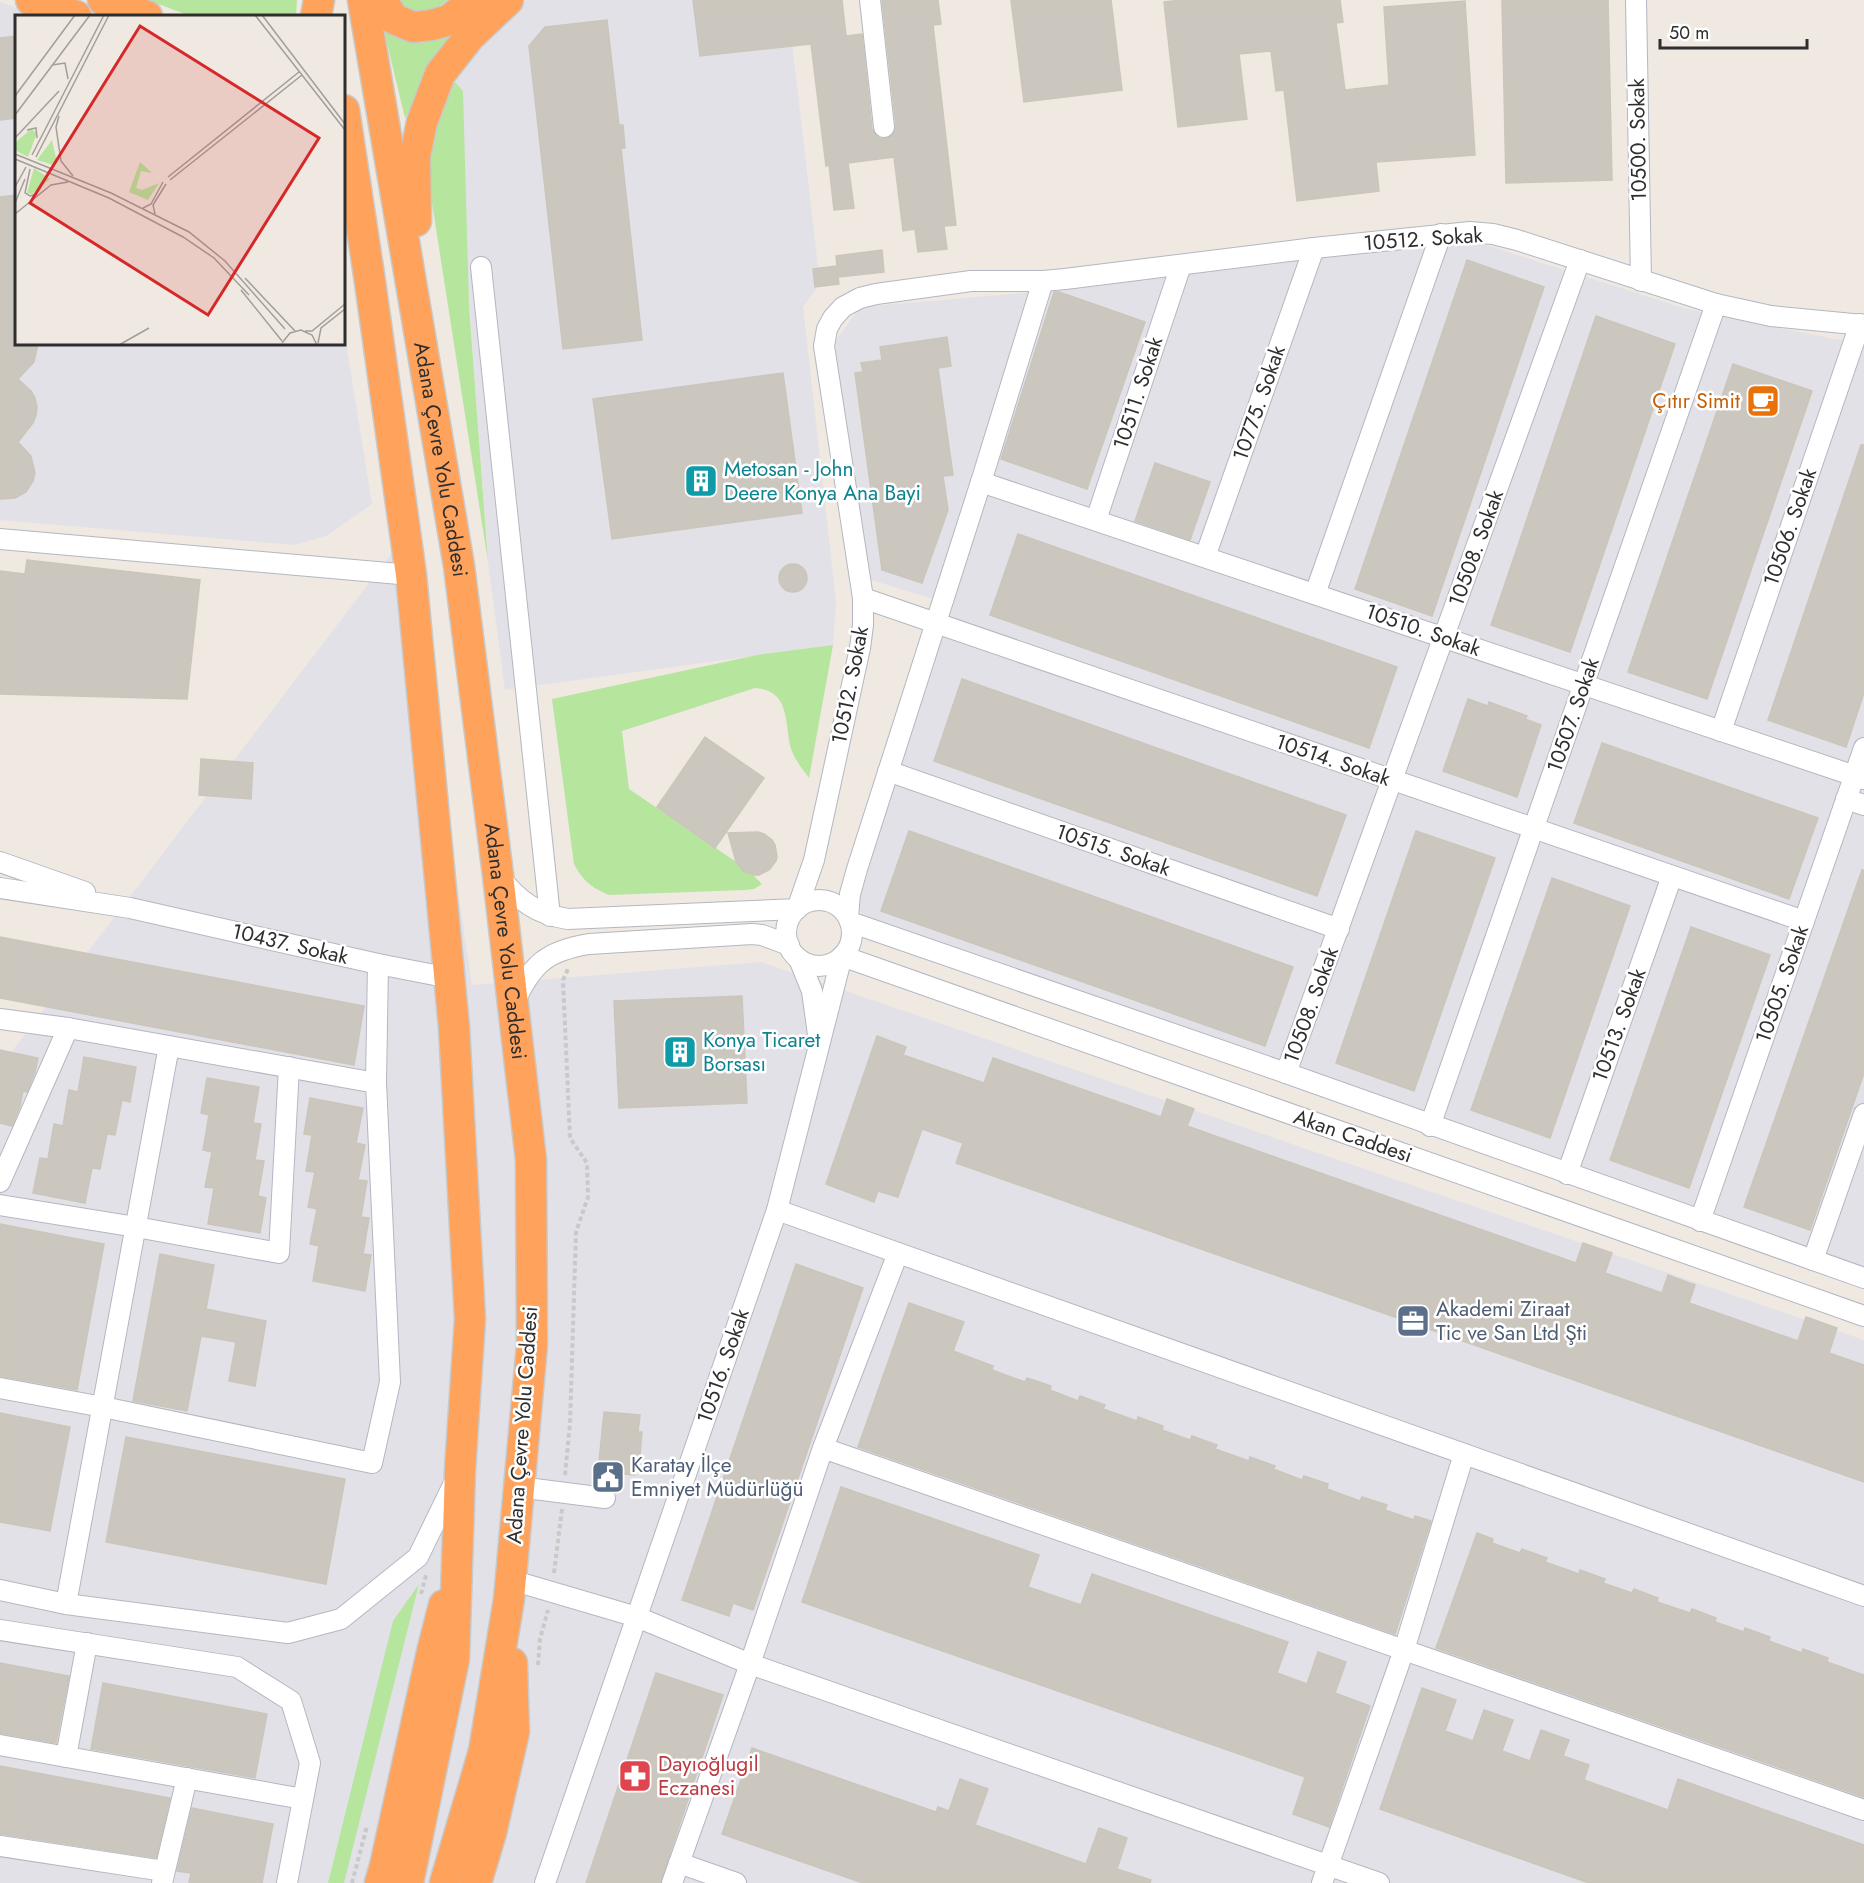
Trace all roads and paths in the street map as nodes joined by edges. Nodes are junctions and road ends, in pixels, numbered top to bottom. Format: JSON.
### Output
{"nodes":[{"id":1,"x":31,"y":0,"type":"edge"},
{"id":2,"x":103,"y":0,"type":"edge"},
{"id":3,"x":319,"y":0,"type":"edge"},
{"id":4,"x":326,"y":0,"type":"edge"},
{"id":5,"x":363,"y":0,"type":"edge"},
{"id":6,"x":381,"y":0,"type":"edge"},
{"id":7,"x":474,"y":0,"type":"edge"},
{"id":8,"x":508,"y":0,"type":"edge"},
{"id":9,"x":870,"y":0,"type":"edge"},
{"id":10,"x":1636,"y":0,"type":"edge"},
{"id":11,"x":73,"y":15,"type":"edge"},
{"id":12,"x":144,"y":15,"type":"edge"},
{"id":13,"x":316,"y":15,"type":"edge"},
{"id":14,"x":329,"y":15,"type":"edge"},
{"id":15,"x":345,"y":117,"type":"edge"},
{"id":16,"x":884,"y":128,"type":"dead end"},
{"id":17,"x":345,"y":197,"type":"edge"},
{"id":18,"x":1441,"y":234,"type":"junction"},
{"id":19,"x":1314,"y":248,"type":"junction"},
{"id":20,"x":1580,"y":260,"type":"junction"},
{"id":21,"x":1181,"y":265,"type":"junction"},
{"id":22,"x":481,"y":267,"type":"dead end"},
{"id":23,"x":1641,"y":280,"type":"junction"},
{"id":24,"x":1043,"y":281,"type":"junction"},
{"id":25,"x":370,"y":282,"type":"junction"},
{"id":26,"x":1716,"y":304,"type":"junction"},
{"id":27,"x":1862,"y":324,"type":"edge"},
{"id":28,"x":422,"y":347,"type":"junction"},
{"id":29,"x":981,"y":482,"type":"junction"},
{"id":30,"x":1096,"y":520,"type":"junction"},
{"id":31,"x":0,"y":538,"type":"edge"},
{"id":32,"x":1205,"y":557,"type":"junction"},
{"id":33,"x":411,"y":575,"type":"junction"},
{"id":34,"x":1315,"y":594,"type":"junction"},
{"id":35,"x":863,"y":598,"type":"junction"},
{"id":36,"x":935,"y":623,"type":"junction"},
{"id":37,"x":1444,"y":637,"type":"junction"},
{"id":38,"x":1584,"y":684,"type":"junction"},
{"id":39,"x":1720,"y":730,"type":"junction"},
{"id":40,"x":1864,"y":748,"type":"edge"},
{"id":41,"x":888,"y":771,"type":"junction"},
{"id":42,"x":1859,"y":778,"type":"edge"},
{"id":43,"x":1392,"y":780,"type":"junction"},
{"id":44,"x":1855,"y":802,"type":"edge"},
{"id":45,"x":1534,"y":828,"type":"junction"},
{"id":46,"x":0,"y":862,"type":"edge"},
{"id":47,"x":498,"y":875,"type":"junction"},
{"id":48,"x":1672,"y":876,"type":"junction"},
{"id":49,"x":0,"y":888,"type":"edge"},
{"id":50,"x":130,"y":908,"type":"junction"},
{"id":51,"x":797,"y":909,"type":"junction"},
{"id":52,"x":550,"y":916,"type":"junction"},
{"id":53,"x":849,"y":920,"type":"junction"},
{"id":54,"x":1804,"y":921,"type":"junction"},
{"id":55,"x":1339,"y":929,"type":"junction"},
{"id":56,"x":569,"y":947,"type":"junction"},
{"id":57,"x":794,"y":952,"type":"junction"},
{"id":58,"x":842,"y":956,"type":"junction"},
{"id":59,"x":378,"y":964,"type":"junction"},
{"id":60,"x":450,"y":978,"type":"junction"},
{"id":61,"x":514,"y":1003,"type":"junction"},
{"id":62,"x":0,"y":1019,"type":"edge"},
{"id":63,"x":68,"y":1028,"type":"junction"},
{"id":64,"x":169,"y":1046,"type":"junction"},
{"id":65,"x":819,"y":1050,"type":"junction"},
{"id":66,"x":289,"y":1067,"type":"junction"},
{"id":67,"x":1286,"y":1074,"type":"junction"},
{"id":68,"x":376,"y":1083,"type":"junction"},
{"id":69,"x":1864,"y":1114,"type":"edge"},
{"id":70,"x":1430,"y":1126,"type":"junction"},
{"id":71,"x":1567,"y":1174,"type":"junction"},
{"id":72,"x":0,"y":1182,"type":"edge"},
{"id":73,"x":0,"y":1205,"type":"edge"},
{"id":74,"x":777,"y":1209,"type":"junction"},
{"id":75,"x":1700,"y":1221,"type":"junction"},
{"id":76,"x":136,"y":1227,"type":"junction"},
{"id":77,"x":897,"y":1252,"type":"junction"},
{"id":78,"x":1813,"y":1260,"type":"junction"},
{"id":79,"x":1864,"y":1278,"type":"edge"},
{"id":80,"x":1864,"y":1316,"type":"edge"},
{"id":81,"x":0,"y":1388,"type":"edge"},
{"id":82,"x":103,"y":1407,"type":"junction"},
{"id":83,"x":823,"y":1448,"type":"junction"},
{"id":84,"x":1464,"y":1454,"type":"junction"},
{"id":85,"x":460,"y":1470,"type":"junction"},
{"id":86,"x":519,"y":1487,"type":"junction"},
{"id":87,"x":564,"y":1493,"type":"junction"},
{"id":88,"x":605,"y":1498,"type":"dead end"},
{"id":89,"x":457,"y":1559,"type":"junction"},
{"id":90,"x":510,"y":1589,"type":"junction"},
{"id":91,"x":0,"y":1590,"type":"edge"},
{"id":92,"x":552,"y":1592,"type":"junction"},
{"id":93,"x":1864,"y":1596,"type":"edge"},
{"id":94,"x":66,"y":1604,"type":"junction"},
{"id":95,"x":637,"y":1617,"type":"junction"},
{"id":96,"x":0,"y":1630,"type":"edge"},
{"id":97,"x":87,"y":1643,"type":"junction"},
{"id":98,"x":1404,"y":1650,"type":"junction"},
{"id":99,"x":750,"y":1664,"type":"junction"},
{"id":100,"x":537,"y":1674,"type":"dead end"},
{"id":101,"x":0,"y":1745,"type":"edge"},
{"id":102,"x":66,"y":1757,"type":"junction"},
{"id":103,"x":187,"y":1778,"type":"junction"},
{"id":104,"x":303,"y":1799,"type":"junction"},
{"id":105,"x":1864,"y":1810,"type":"edge"},
{"id":106,"x":0,"y":1846,"type":"edge"},
{"id":107,"x":680,"y":1863,"type":"junction"},
{"id":108,"x":1326,"y":1874,"type":"edge"},
{"id":109,"x":163,"y":1877,"type":"edge"},
{"id":110,"x":287,"y":1883,"type":"edge"},
{"id":111,"x":380,"y":1883,"type":"edge"},
{"id":112,"x":408,"y":1883,"type":"edge"},
{"id":113,"x":445,"y":1883,"type":"edge"},
{"id":114,"x":476,"y":1883,"type":"edge"},
{"id":115,"x":545,"y":1883,"type":"edge"},
{"id":116,"x":672,"y":1883,"type":"edge"},
{"id":117,"x":736,"y":1883,"type":"edge"},
{"id":118,"x":1379,"y":1883,"type":"edge"}],
"edges":[{"from":1,"to":11,"type":"highway"},
{"from":2,"to":12,"type":"highway"},
{"from":3,"to":13,"type":"highway"},
{"from":4,"to":14,"type":"highway"},
{"from":5,"to":28,"type":"highway","name":"Adana Çevre Yolu Caddesi"},
{"from":6,"to":7,"type":"highway"},
{"from":8,"to":28,"type":"highway"},
{"from":9,"to":16,"type":"street"},
{"from":10,"to":23,"type":"street","name":"10500. Sokak"},
{"from":15,"to":25,"type":"highway","name":"Adana Çevre Yolu Caddesi"},
{"from":17,"to":25,"type":"highway"},
{"from":18,"to":19,"type":"street","name":"10512. Sokak"},
{"from":18,"to":20,"type":"street","name":"10512. Sokak"},
{"from":18,"to":34,"type":"street"},
{"from":19,"to":21,"type":"street","name":"10512. Sokak"},
{"from":19,"to":32,"type":"street","name":"10775. Sokak"},
{"from":20,"to":23,"type":"street","name":"10512. Sokak"},
{"from":20,"to":37,"type":"street","name":"10508. Sokak"},
{"from":21,"to":24,"type":"street","name":"10512. Sokak"},
{"from":21,"to":30,"type":"street","name":"10511. Sokak"},
{"from":22,"to":52,"type":"street"},
{"from":23,"to":26,"type":"street","name":"10512. Sokak"},
{"from":24,"to":29,"type":"street"},
{"from":24,"to":35,"type":"street","name":"10512. Sokak"},
{"from":25,"to":33,"type":"highway","name":"Adana Çevre Yolu Caddesi"},
{"from":26,"to":27,"type":"street","name":"10512. Sokak"},
{"from":26,"to":38,"type":"street","name":"10507. Sokak"},
{"from":27,"to":39,"type":"street","name":"10506. Sokak"},
{"from":28,"to":47,"type":"highway","name":"Adana Çevre Yolu Caddesi"},
{"from":29,"to":30,"type":"street","name":"10510. Sokak"},
{"from":29,"to":36,"type":"street"},
{"from":30,"to":32,"type":"street","name":"10510. Sokak"},
{"from":31,"to":33,"type":"street"},
{"from":32,"to":34,"type":"street","name":"10510. Sokak"},
{"from":33,"to":60,"type":"highway","name":"Adana Çevre Yolu Caddesi"},
{"from":34,"to":37,"type":"street","name":"10510. Sokak"},
{"from":35,"to":36,"type":"street","name":"10514. Sokak"},
{"from":35,"to":51,"type":"street","name":"10512. Sokak"},
{"from":36,"to":41,"type":"street"},
{"from":36,"to":43,"type":"street","name":"10514. Sokak"},
{"from":37,"to":38,"type":"street","name":"10510. Sokak"},
{"from":37,"to":43,"type":"street","name":"10508. Sokak"},
{"from":38,"to":39,"type":"street","name":"10510. Sokak"},
{"from":38,"to":45,"type":"street","name":"10507. Sokak"},
{"from":39,"to":42,"type":"street","name":"10510. Sokak"},
{"from":40,"to":42,"type":"street","name":"10505. Sokak"},
{"from":41,"to":53,"type":"street"},
{"from":41,"to":55,"type":"street","name":"10515. Sokak"},
{"from":42,"to":44,"type":"street","name":"10505. Sokak"},
{"from":43,"to":45,"type":"street","name":"10514. Sokak"},
{"from":43,"to":55,"type":"street","name":"10508. Sokak"},
{"from":44,"to":54,"type":"street","name":"10505. Sokak"},
{"from":45,"to":48,"type":"street","name":"10514. Sokak"},
{"from":45,"to":70,"type":"street","name":"10507. Sokak"},
{"from":46,"to":50,"type":"street","name":"10437. Sokak"},
{"from":47,"to":52,"type":"street"},
{"from":47,"to":61,"type":"highway","name":"Adana Çevre Yolu Caddesi"},
{"from":48,"to":54,"type":"street","name":"10514. Sokak"},
{"from":48,"to":71,"type":"street","name":"10513. Sokak"},
{"from":49,"to":50,"type":"street","name":"10437. Sokak"},
{"from":50,"to":59,"type":"street","name":"10437. Sokak"},
{"from":51,"to":52,"type":"street"},
{"from":51,"to":53,"type":"street"},
{"from":51,"to":57,"type":"street"},
{"from":53,"to":58,"type":"street"},
{"from":53,"to":67,"type":"street","name":"Akan Caddesi"},
{"from":54,"to":75,"type":"street","name":"10505. Sokak"},
{"from":55,"to":67,"type":"street","name":"10508. Sokak"},
{"from":56,"to":57,"type":"street"},
{"from":56,"to":61,"type":"street"},
{"from":56,"to":87,"type":"path"},
{"from":57,"to":58,"type":"street"},
{"from":57,"to":65,"type":"street"},
{"from":58,"to":65,"type":"street","name":"10516. Sokak"},
{"from":58,"to":80,"type":"street","name":"Akan Caddesi"},
{"from":59,"to":60,"type":"street","name":"10437. Sokak"},
{"from":59,"to":68,"type":"street"},
{"from":60,"to":85,"type":"highway","name":"Adana Çevre Yolu Caddesi"},
{"from":61,"to":86,"type":"highway","name":"Adana Çevre Yolu Caddesi"},
{"from":62,"to":63,"type":"street"},
{"from":63,"to":64,"type":"street"},
{"from":63,"to":72,"type":"street"},
{"from":64,"to":66,"type":"street"},
{"from":64,"to":76,"type":"street"},
{"from":65,"to":74,"type":"street","name":"10516. Sokak"},
{"from":66,"to":68,"type":"street"},
{"from":66,"to":76,"type":"street"},
{"from":67,"to":70,"type":"street","name":"Akan Caddesi"},
{"from":68,"to":82,"type":"street"},
{"from":69,"to":78,"type":"street"},
{"from":70,"to":71,"type":"street","name":"Akan Caddesi"},
{"from":71,"to":75,"type":"street","name":"Akan Caddesi"},
{"from":73,"to":76,"type":"street"},
{"from":74,"to":77,"type":"street"},
{"from":74,"to":95,"type":"street","name":"10516. Sokak"},
{"from":75,"to":78,"type":"street","name":"Akan Caddesi"},
{"from":76,"to":82,"type":"street"},
{"from":77,"to":83,"type":"street"},
{"from":77,"to":84,"type":"street"},
{"from":78,"to":79,"type":"street","name":"Akan Caddesi"},
{"from":81,"to":82,"type":"street"},
{"from":82,"to":94,"type":"street"},
{"from":83,"to":98,"type":"street"},
{"from":83,"to":99,"type":"street"},
{"from":84,"to":93,"type":"street"},
{"from":84,"to":98,"type":"street"},
{"from":85,"to":89,"type":"highway","name":"Adana Çevre Yolu Caddesi"},
{"from":85,"to":94,"type":"street"},
{"from":86,"to":87,"type":"street"},
{"from":86,"to":90,"type":"highway","name":"Adana Çevre Yolu Caddesi"},
{"from":87,"to":88,"type":"street"},
{"from":87,"to":92,"type":"path"},
{"from":89,"to":111,"type":"highway"},
{"from":89,"to":112,"type":"highway","name":"Adana Çevre Yolu Caddesi"},
{"from":90,"to":92,"type":"street"},
{"from":90,"to":113,"type":"highway","name":"Adana Çevre Yolu Caddesi"},
{"from":90,"to":114,"type":"highway"},
{"from":91,"to":94,"type":"street"},
{"from":92,"to":95,"type":"street"},
{"from":92,"to":100,"type":"path"},
{"from":95,"to":99,"type":"street"},
{"from":95,"to":115,"type":"street","name":"10516. Sokak"},
{"from":96,"to":97,"type":"street"},
{"from":97,"to":102,"type":"street"},
{"from":97,"to":104,"type":"street"},
{"from":98,"to":105,"type":"street"},
{"from":98,"to":108,"type":"street"},
{"from":99,"to":107,"type":"street"},
{"from":99,"to":108,"type":"street"},
{"from":101,"to":102,"type":"street"},
{"from":102,"to":103,"type":"street"},
{"from":103,"to":104,"type":"street"},
{"from":103,"to":109,"type":"street"},
{"from":104,"to":110,"type":"street"},
{"from":106,"to":109,"type":"street"},
{"from":107,"to":116,"type":"street"},
{"from":107,"to":117,"type":"street"},
{"from":108,"to":118,"type":"street"}]}
